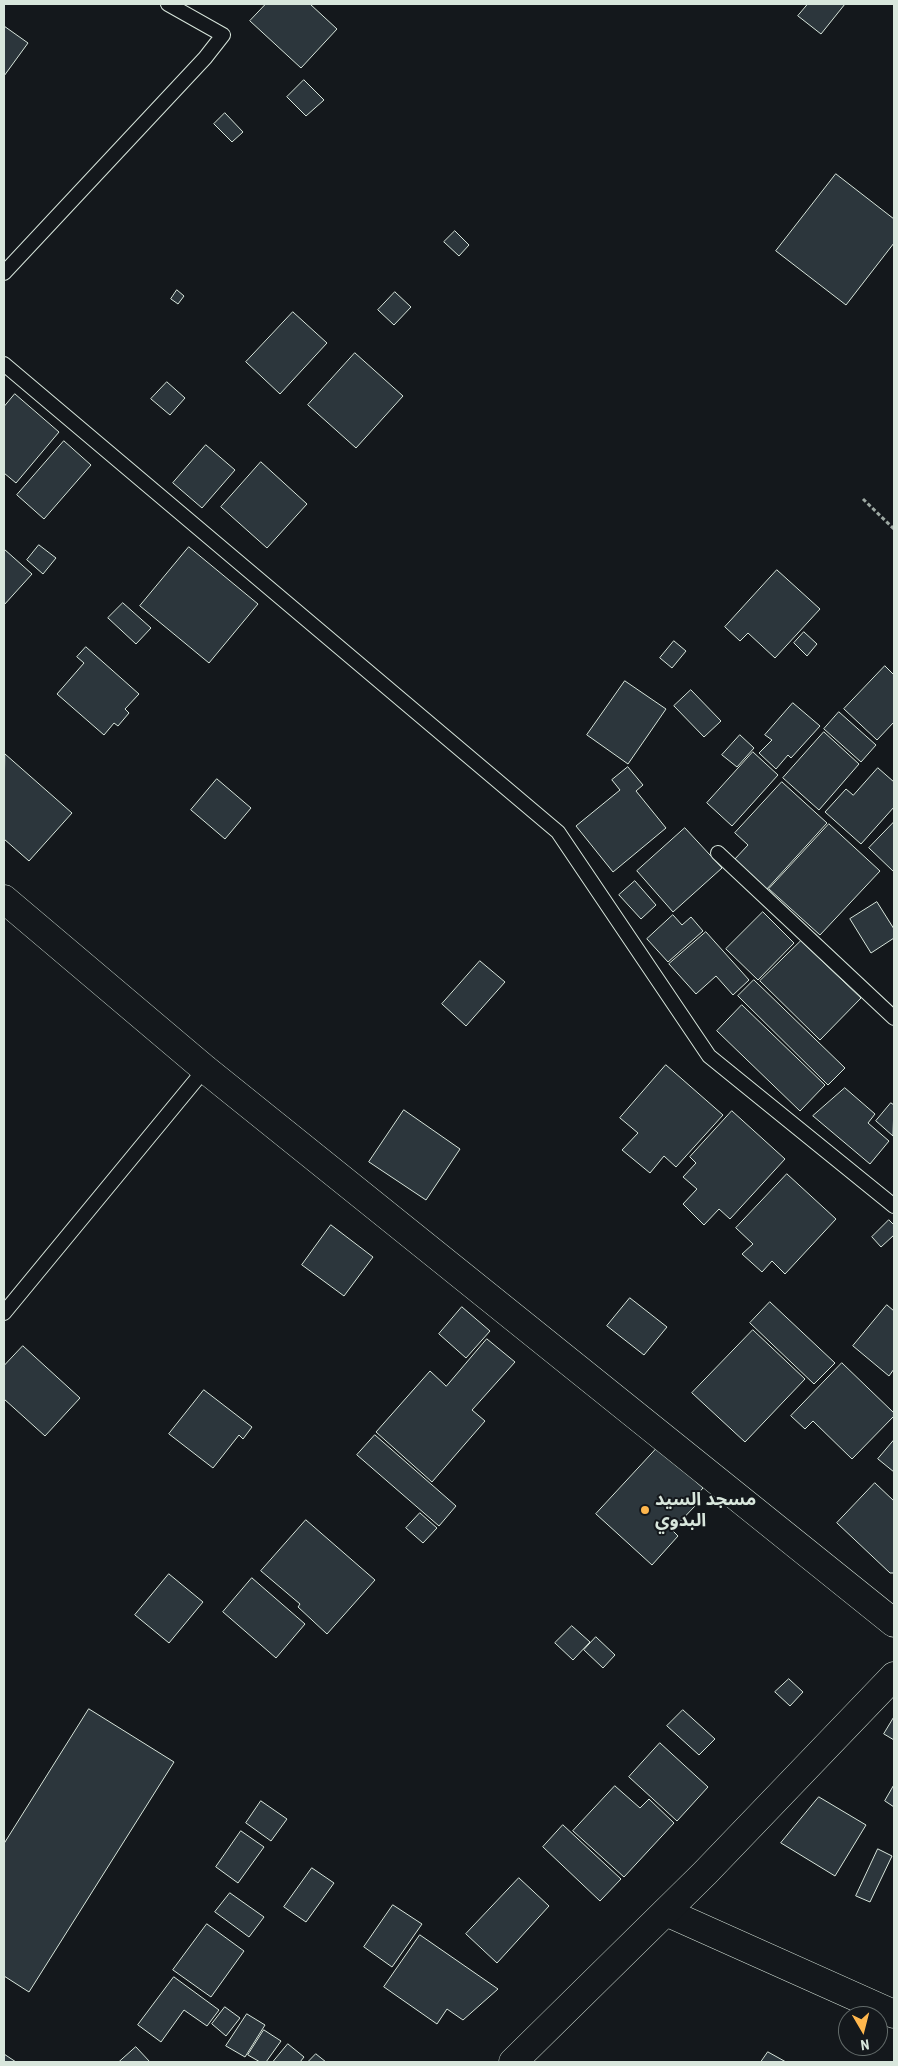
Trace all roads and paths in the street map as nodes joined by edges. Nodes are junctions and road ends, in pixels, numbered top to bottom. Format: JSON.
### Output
{"nodes":[{"id":1,"x":168,"y":4,"type":"edge"},
{"id":2,"x":4,"y":273,"type":"edge"},
{"id":3,"x":4,"y":364,"type":"edge"},
{"id":4,"x":863,"y":499,"type":"dead end"},
{"id":5,"x":894,"y":529,"type":"edge"},
{"id":6,"x":718,"y":853,"type":"dead end"},
{"id":7,"x":4,"y":899,"type":"edge"},
{"id":8,"x":894,"y":1018,"type":"edge"},
{"id":9,"x":205,"y":1069,"type":"junction"},
{"id":10,"x":894,"y":1206,"type":"edge"},
{"id":11,"x":4,"y":1312,"type":"edge"},
{"id":12,"x":894,"y":1623,"type":"edge"},
{"id":13,"x":894,"y":1676,"type":"edge"},
{"id":14,"x":666,"y":1912,"type":"junction"},
{"id":15,"x":894,"y":2014,"type":"edge"},
{"id":16,"x":513,"y":2062,"type":"edge"}],
"edges":[{"from":1,"to":2,"type":"lane"},
{"from":3,"to":10,"type":"lane"},
{"from":4,"to":5,"type":"path"},
{"from":6,"to":8,"type":"lane"},
{"from":7,"to":9,"type":"street"},
{"from":9,"to":11,"type":"lane"},
{"from":9,"to":12,"type":"street"},
{"from":13,"to":14,"type":"street"},
{"from":14,"to":15,"type":"street"},
{"from":14,"to":16,"type":"street"}]}
